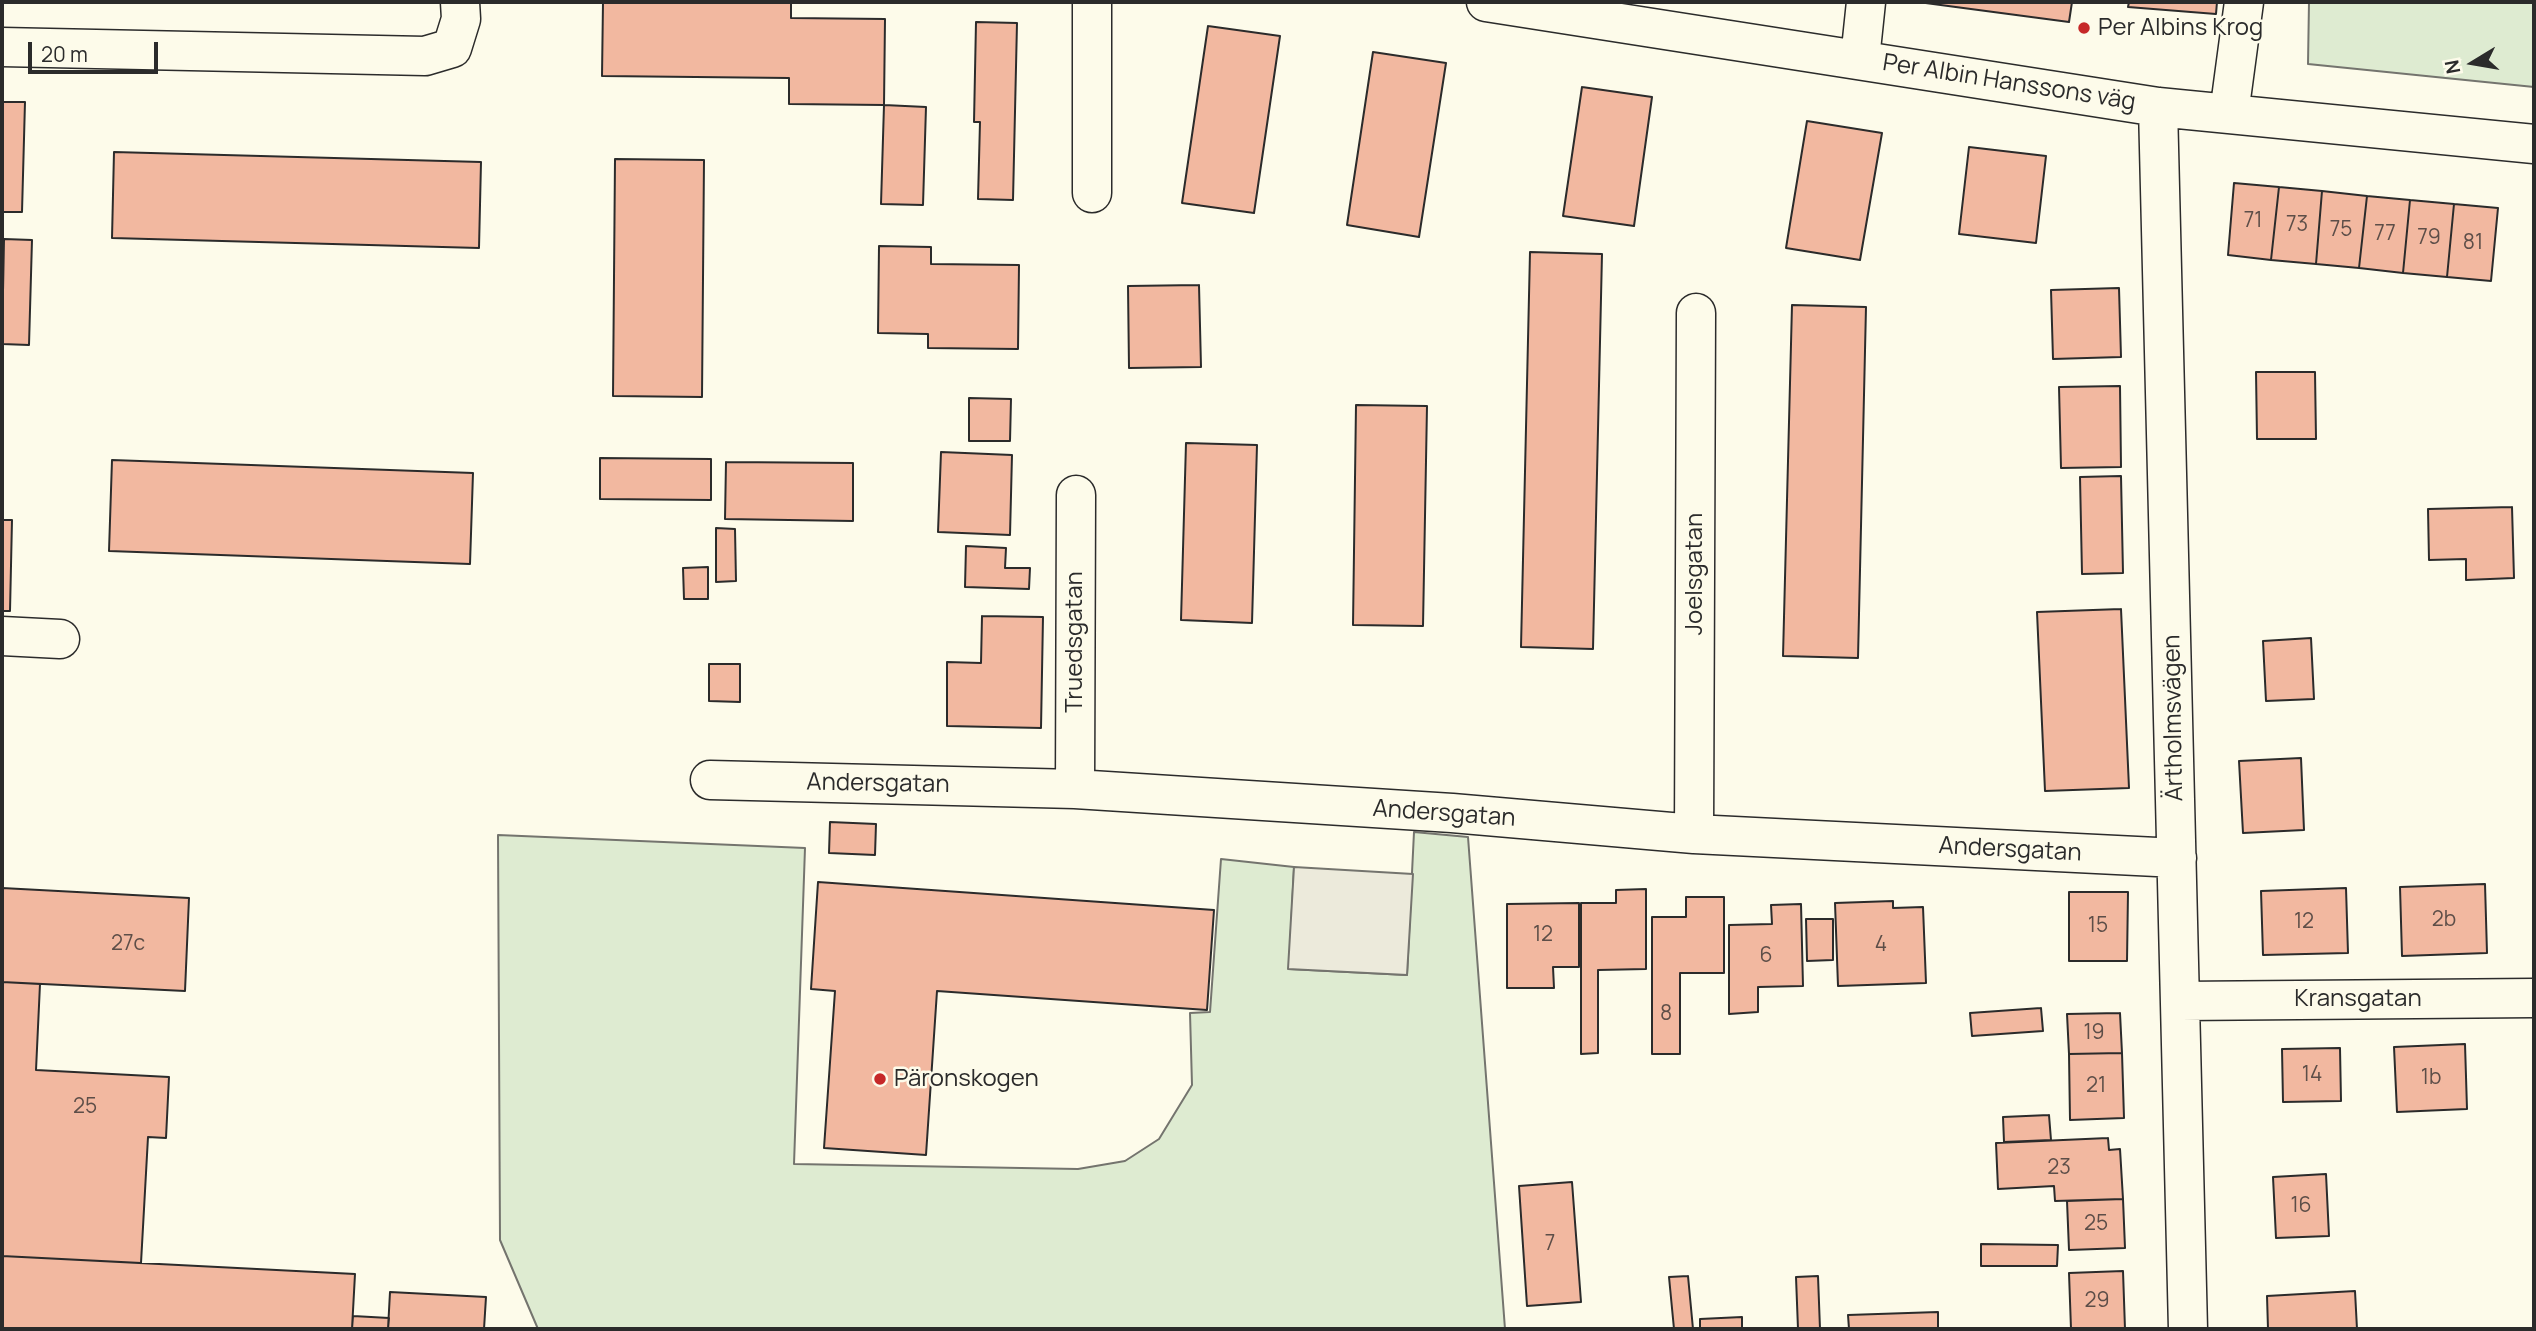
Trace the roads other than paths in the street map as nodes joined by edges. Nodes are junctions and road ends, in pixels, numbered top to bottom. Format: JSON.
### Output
{"nodes":[{"id":1,"x":460,"y":2,"type":"edge"},
{"id":2,"x":1092,"y":2,"type":"edge"},
{"id":3,"x":1486,"y":2,"type":"edge"},
{"id":4,"x":1866,"y":2,"type":"edge"},
{"id":5,"x":2244,"y":2,"type":"edge"},
{"id":6,"x":2,"y":47,"type":"edge"},
{"id":7,"x":1860,"y":59,"type":"junction"},
{"id":8,"x":2158,"y":107,"type":"junction"},
{"id":9,"x":2229,"y":114,"type":"junction"},
{"id":10,"x":2534,"y":144,"type":"edge"},
{"id":11,"x":1092,"y":193,"type":"dead end"},
{"id":12,"x":1696,"y":313,"type":"dead end"},
{"id":13,"x":1076,"y":495,"type":"dead end"},
{"id":14,"x":2,"y":636,"type":"edge"},
{"id":15,"x":60,"y":639,"type":"dead end"},
{"id":16,"x":710,"y":780,"type":"dead end"},
{"id":17,"x":1074,"y":789,"type":"junction"},
{"id":18,"x":1694,"y":834,"type":"junction"},
{"id":19,"x":2177,"y":858,"type":"junction"},
{"id":20,"x":2534,"y":998,"type":"edge"},
{"id":21,"x":2181,"y":1001,"type":"junction"},
{"id":22,"x":2189,"y":1329,"type":"edge"}],
"edges":[{"from":1,"to":6,"type":"street"},
{"from":2,"to":11,"type":"street"},
{"from":3,"to":7,"type":"street","name":"Per Albin Hanssons väg"},
{"from":4,"to":7,"type":"street"},
{"from":5,"to":9,"type":"street"},
{"from":7,"to":8,"type":"street","name":"Per Albin Hanssons väg"},
{"from":8,"to":9,"type":"street","name":"Per Albin Hanssons väg"},
{"from":8,"to":19,"type":"street","name":"Ärtholmsvägen"},
{"from":9,"to":10,"type":"street","name":"Per Albin Hanssons väg"},
{"from":12,"to":18,"type":"street","name":"Joelsgatan"},
{"from":13,"to":17,"type":"street","name":"Truedsgatan"},
{"from":14,"to":15,"type":"street"},
{"from":16,"to":17,"type":"street","name":"Andersgatan"},
{"from":17,"to":18,"type":"street","name":"Andersgatan"},
{"from":18,"to":19,"type":"street","name":"Andersgatan"},
{"from":19,"to":21,"type":"street","name":"Ärtholmsvägen"},
{"from":20,"to":21,"type":"street","name":"Kransgatan"},
{"from":21,"to":22,"type":"street","name":"Ärtholmsvägen"}]}
